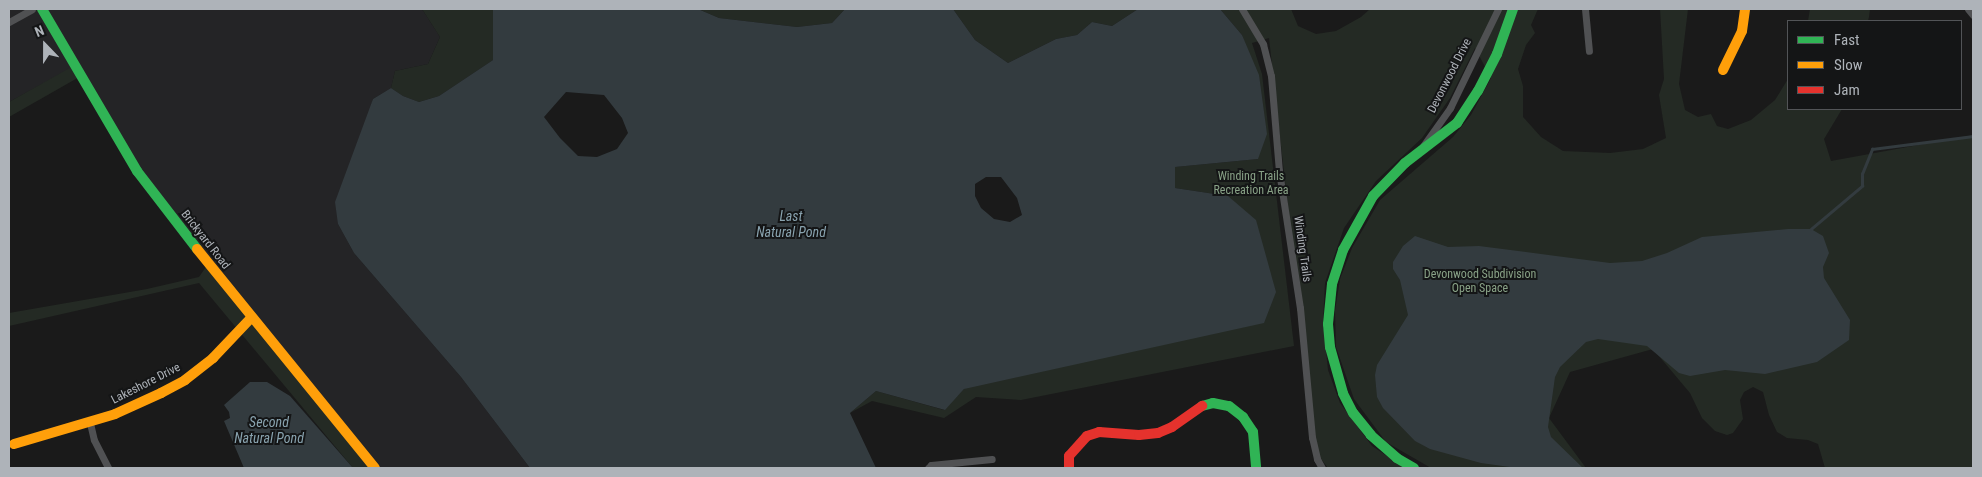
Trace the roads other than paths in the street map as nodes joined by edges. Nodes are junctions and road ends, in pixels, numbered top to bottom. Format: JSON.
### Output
{"nodes":[{"id":1,"x":32,"y":9,"type":"edge"},
{"id":2,"x":42,"y":9,"type":"edge"},
{"id":3,"x":1242,"y":9,"type":"edge"},
{"id":4,"x":1498,"y":9,"type":"edge"},
{"id":5,"x":1513,"y":9,"type":"edge"},
{"id":6,"x":1585,"y":9,"type":"edge"},
{"id":7,"x":1745,"y":9,"type":"edge"},
{"id":8,"x":1968,"y":9,"type":"edge"},
{"id":9,"x":1973,"y":15,"type":"edge"},
{"id":10,"x":9,"y":22,"type":"edge"},
{"id":11,"x":1590,"y":51,"type":"dead end"},
{"id":12,"x":1723,"y":70,"type":"dead end"},
{"id":13,"x":1419,"y":151,"type":"junction"},
{"id":14,"x":252,"y":318,"type":"junction"},
{"id":15,"x":90,"y":422,"type":"junction"},
{"id":16,"x":14,"y":444,"type":"dead end"},
{"id":17,"x":992,"y":459,"type":"dead end"},
{"id":18,"x":108,"y":468,"type":"edge"},
{"id":19,"x":375,"y":468,"type":"edge"},
{"id":20,"x":928,"y":468,"type":"edge"},
{"id":21,"x":1069,"y":468,"type":"edge"},
{"id":22,"x":1256,"y":468,"type":"edge"},
{"id":23,"x":1322,"y":468,"type":"edge"},
{"id":24,"x":1414,"y":468,"type":"edge"}],
"edges":[{"from":1,"to":10,"type":"street"},
{"from":2,"to":14,"type":"street","name":"Brickyard Road"},
{"from":3,"to":23,"type":"street","name":"Winding Trails"},
{"from":4,"to":13,"type":"street","name":"Devonwood Drive"},
{"from":5,"to":13,"type":"street","name":"Devonwood Drive"},
{"from":6,"to":11,"type":"street"},
{"from":7,"to":12,"type":"street"},
{"from":8,"to":9,"type":"street"},
{"from":13,"to":24,"type":"street","name":"Devonwood Drive"},
{"from":14,"to":15,"type":"street","name":"Lakeshore Drive"},
{"from":14,"to":19,"type":"street","name":"Brickyard Road"},
{"from":15,"to":16,"type":"street","name":"Lakeshore Drive"},
{"from":15,"to":18,"type":"street"},
{"from":17,"to":20,"type":"street"},
{"from":21,"to":22,"type":"street"}]}
